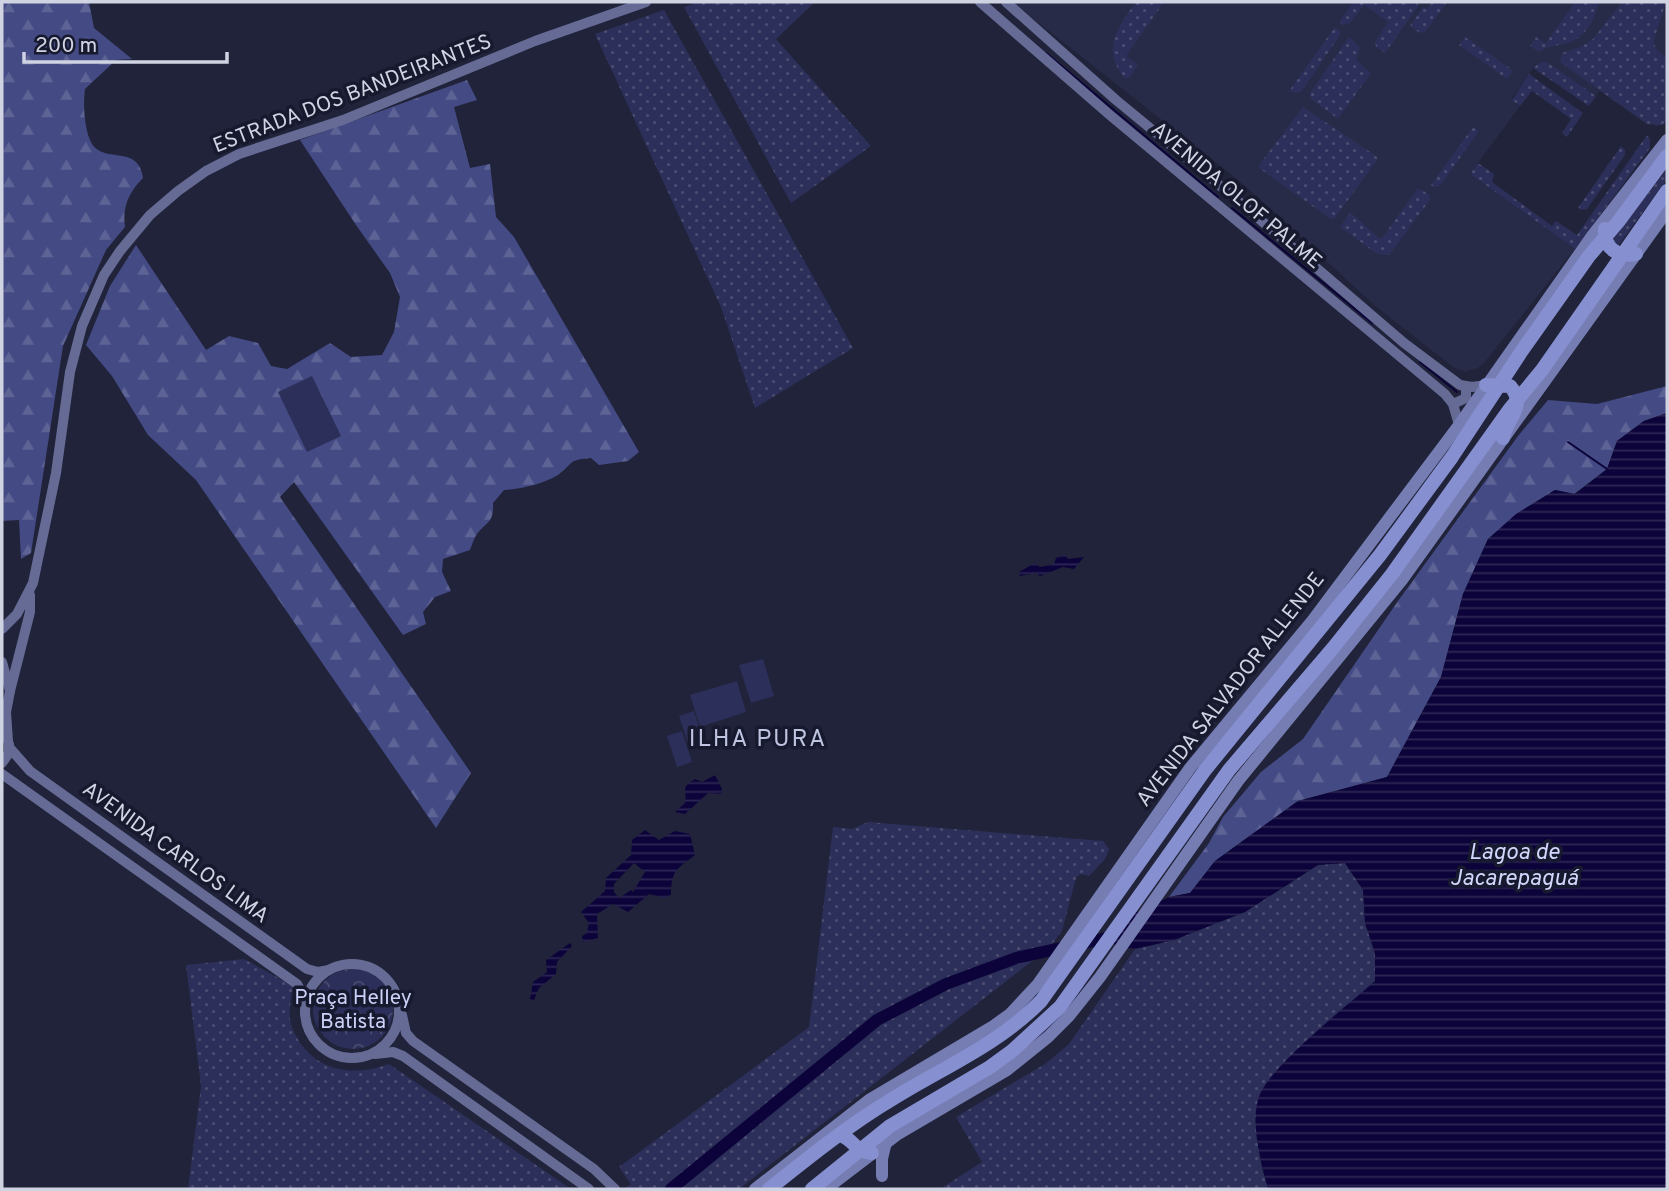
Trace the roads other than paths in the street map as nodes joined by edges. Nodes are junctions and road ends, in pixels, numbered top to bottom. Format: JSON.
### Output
{"nodes":[{"id":1,"x":646,"y":2,"type":"edge"},
{"id":2,"x":980,"y":2,"type":"edge"},
{"id":3,"x":1006,"y":2,"type":"edge"},
{"id":4,"x":1667,"y":140,"type":"edge"},
{"id":5,"x":1667,"y":156,"type":"edge"},
{"id":6,"x":1667,"y":191,"type":"edge"},
{"id":7,"x":1625,"y":196,"type":"junction"},
{"id":8,"x":1667,"y":211,"type":"edge"},
{"id":9,"x":1605,"y":238,"type":"junction"},
{"id":10,"x":1629,"y":254,"type":"junction"},
{"id":11,"x":1493,"y":384,"type":"junction"},
{"id":12,"x":1466,"y":387,"type":"junction"},
{"id":13,"x":1517,"y":401,"type":"junction"},
{"id":14,"x":1453,"y":404,"type":"junction"},
{"id":15,"x":1459,"y":425,"type":"junction"},
{"id":16,"x":1503,"y":438,"type":"junction"},
{"id":17,"x":30,"y":591,"type":"junction"},
{"id":18,"x":2,"y":629,"type":"edge"},
{"id":19,"x":2,"y":662,"type":"edge"},
{"id":20,"x":10,"y":691,"type":"junction"},
{"id":21,"x":1245,"y":705,"type":"junction"},
{"id":22,"x":1271,"y":738,"type":"junction"},
{"id":23,"x":6,"y":740,"type":"edge"},
{"id":24,"x":2,"y":763,"type":"edge"},
{"id":25,"x":2,"y":774,"type":"edge"},
{"id":26,"x":1199,"y":811,"type":"junction"},
{"id":27,"x":1150,"y":846,"type":"junction"},
{"id":28,"x":329,"y":970,"type":"junction"},
{"id":29,"x":1094,"y":974,"type":"junction"},
{"id":30,"x":306,"y":1000,"type":"junction"},
{"id":31,"x":400,"y":1009,"type":"junction"},
{"id":32,"x":372,"y":1054,"type":"junction"},
{"id":33,"x":898,"y":1081,"type":"junction"},
{"id":34,"x":864,"y":1145,"type":"junction"},
{"id":35,"x":602,"y":1176,"type":"junction"},
{"id":36,"x":882,"y":1176,"type":"dead end"},
{"id":37,"x":578,"y":1180,"type":"junction"},
{"id":38,"x":589,"y":1189,"type":"edge"},
{"id":39,"x":615,"y":1189,"type":"edge"},
{"id":40,"x":755,"y":1189,"type":"edge"},
{"id":41,"x":769,"y":1189,"type":"edge"},
{"id":42,"x":811,"y":1189,"type":"edge"},
{"id":43,"x":826,"y":1189,"type":"edge"}],
"edges":[{"from":1,"to":17,"type":"street","name":"ESTRADA DOS BANDEIRANTES"},
{"from":2,"to":14,"type":"street","name":"AVENIDA OLOF PALME"},
{"from":3,"to":12,"type":"street","name":"AVENIDA OLOF PALME"},
{"from":4,"to":7,"type":"main road","name":"AVENIDA SALVADOR ALLENDE"},
{"from":5,"to":9,"type":"highway","name":"AVENIDA SALVADOR ALLENDE"},
{"from":6,"to":10,"type":"highway","name":"AVENIDA SALVADOR ALLENDE"},
{"from":7,"to":9,"type":"highway"},
{"from":7,"to":11,"type":"main road","name":"AVENIDA SALVADOR ALLENDE"},
{"from":8,"to":10,"type":"main road","name":"AVENIDA SALVADOR ALLENDE"},
{"from":9,"to":10,"type":"highway"},
{"from":9,"to":11,"type":"highway","name":"AVENIDA SALVADOR ALLENDE"},
{"from":10,"to":13,"type":"highway","name":"AVENIDA SALVADOR ALLENDE"},
{"from":10,"to":16,"type":"main road","name":"AVENIDA SALVADOR ALLENDE"},
{"from":11,"to":12,"type":"street"},
{"from":11,"to":13,"type":"highway"},
{"from":11,"to":15,"type":"main road","name":"AVENIDA SALVADOR ALLENDE"},
{"from":11,"to":27,"type":"highway","name":"AVENIDA SALVADOR ALLENDE"},
{"from":12,"to":14,"type":"street"},
{"from":13,"to":16,"type":"highway"},
{"from":13,"to":26,"type":"highway","name":"AVENIDA SALVADOR ALLENDE"},
{"from":14,"to":15,"type":"street","name":"AVENIDA OLOF PALME"},
{"from":15,"to":21,"type":"main road","name":"AVENIDA SALVADOR ALLENDE"},
{"from":16,"to":22,"type":"main road","name":"AVENIDA SALVADOR ALLENDE"},
{"from":17,"to":18,"type":"street","name":"ESTRADA DOS BANDEIRANTES"},
{"from":17,"to":20,"type":"street"},
{"from":19,"to":20,"type":"street"},
{"from":20,"to":23,"type":"street"},
{"from":21,"to":27,"type":"highway"},
{"from":21,"to":33,"type":"main road","name":"AVENIDA SALVADOR ALLENDE"},
{"from":22,"to":26,"type":"highway"},
{"from":22,"to":29,"type":"main road","name":"AVENIDA SALVADOR ALLENDE"},
{"from":23,"to":24,"type":"street"},
{"from":23,"to":28,"type":"street","name":"AVENIDA CARLOS LIMA"},
{"from":25,"to":30,"type":"street","name":"AVENIDA CARLOS LIMA"},
{"from":26,"to":29,"type":"highway","name":"AVENIDA SALVADOR ALLENDE"},
{"from":27,"to":34,"type":"highway","name":"AVENIDA SALVADOR ALLENDE"},
{"from":28,"to":30,"type":"street"},
{"from":28,"to":31,"type":"street"},
{"from":29,"to":34,"type":"highway","name":"AVENIDA SALVADOR ALLENDE"},
{"from":29,"to":34,"type":"main road","name":"AVENIDA SALVADOR ALLENDE"},
{"from":30,"to":32,"type":"street"},
{"from":31,"to":32,"type":"street"},
{"from":31,"to":35,"type":"street"},
{"from":32,"to":37,"type":"street"},
{"from":33,"to":34,"type":"highway"},
{"from":33,"to":40,"type":"main road","name":"AVENIDA SALVADOR ALLENDE"},
{"from":34,"to":36,"type":"main road"},
{"from":34,"to":41,"type":"highway","name":"AVENIDA SALVADOR ALLENDE"},
{"from":34,"to":42,"type":"highway","name":"AVENIDA SALVADOR ALLENDE"},
{"from":34,"to":43,"type":"main road","name":"AVENIDA SALVADOR ALLENDE"},
{"from":35,"to":37,"type":"street"},
{"from":35,"to":39,"type":"street"},
{"from":37,"to":38,"type":"street"}]}
